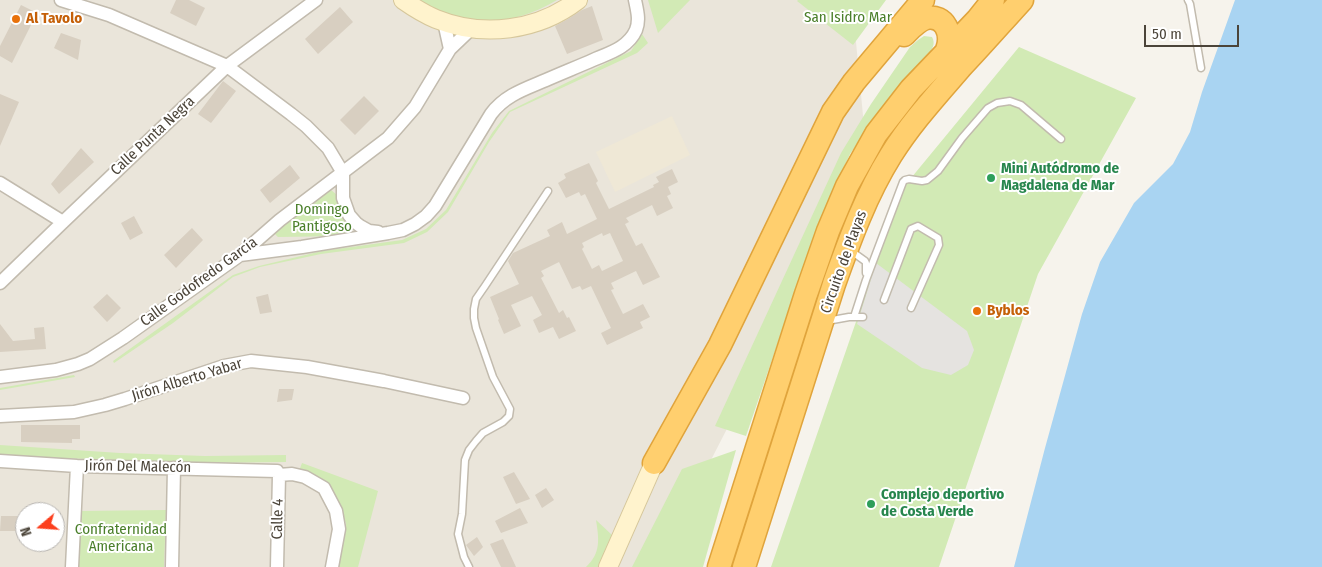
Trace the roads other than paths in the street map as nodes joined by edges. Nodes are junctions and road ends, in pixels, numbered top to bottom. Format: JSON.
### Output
{"nodes":[{"id":1,"x":61,"y":0,"type":"edge"},
{"id":2,"x":316,"y":0,"type":"edge"},
{"id":3,"x":403,"y":0,"type":"edge"},
{"id":4,"x":578,"y":0,"type":"edge"},
{"id":5,"x":908,"y":0,"type":"edge"},
{"id":6,"x":923,"y":0,"type":"edge"},
{"id":7,"x":993,"y":0,"type":"edge"},
{"id":8,"x":1022,"y":0,"type":"edge"},
{"id":9,"x":1188,"y":0,"type":"edge"},
{"id":10,"x":635,"y":1,"type":"edge"},
{"id":11,"x":444,"y":22,"type":"junction"},
{"id":12,"x":472,"y":28,"type":"junction"},
{"id":13,"x":450,"y":49,"type":"junction"},
{"id":14,"x":947,"y":50,"type":"junction"},
{"id":15,"x":227,"y":66,"type":"junction"},
{"id":16,"x":1201,"y":68,"type":"dead end"},
{"id":17,"x":1061,"y":139,"type":"dead end"},
{"id":18,"x":343,"y":173,"type":"junction"},
{"id":19,"x":0,"y":183,"type":"edge"},
{"id":20,"x":548,"y":191,"type":"dead end"},
{"id":21,"x":63,"y":222,"type":"junction"},
{"id":22,"x":383,"y":233,"type":"junction"},
{"id":23,"x":847,"y":248,"type":"junction"},
{"id":24,"x":240,"y":255,"type":"junction"},
{"id":25,"x":866,"y":280,"type":"junction"},
{"id":26,"x":0,"y":283,"type":"edge"},
{"id":27,"x":884,"y":300,"type":"dead end"},
{"id":28,"x":910,"y":308,"type":"dead end"},
{"id":29,"x":854,"y":317,"type":"junction"},
{"id":30,"x":863,"y":317,"type":"dead end"},
{"id":31,"x":823,"y":321,"type":"junction"},
{"id":32,"x":720,"y":345,"type":"junction"},
{"id":33,"x":0,"y":377,"type":"edge"},
{"id":34,"x":463,"y":398,"type":"dead end"},
{"id":35,"x":0,"y":416,"type":"edge"},
{"id":36,"x":0,"y":460,"type":"edge"},
{"id":37,"x":654,"y":463,"type":"junction"},
{"id":38,"x":77,"y":466,"type":"junction"},
{"id":39,"x":174,"y":468,"type":"junction"},
{"id":40,"x":278,"y":473,"type":"junction"},
{"id":41,"x":72,"y":567,"type":"edge"},
{"id":42,"x":172,"y":567,"type":"edge"},
{"id":43,"x":277,"y":567,"type":"edge"},
{"id":44,"x":332,"y":567,"type":"edge"},
{"id":45,"x":469,"y":567,"type":"edge"},
{"id":46,"x":608,"y":567,"type":"edge"},
{"id":47,"x":719,"y":567,"type":"edge"},
{"id":48,"x":744,"y":567,"type":"edge"}],
"edges":[{"from":1,"to":15,"type":"street"},
{"from":2,"to":15,"type":"street","name":"Calle Punta Negra"},
{"from":3,"to":11,"type":"street"},
{"from":4,"to":12,"type":"street"},
{"from":5,"to":37,"type":"highway"},
{"from":6,"to":32,"type":"highway"},
{"from":7,"to":14,"type":"highway","name":"Circuito de Playas"},
{"from":8,"to":23,"type":"highway","name":"Circuito de Playas"},
{"from":9,"to":16,"type":"lane"},
{"from":10,"to":22,"type":"street"},
{"from":11,"to":12,"type":"street"},
{"from":11,"to":13,"type":"street"},
{"from":12,"to":13,"type":"street","name":"Calle Godofredo García"},
{"from":13,"to":18,"type":"street","name":"Calle Godofredo García"},
{"from":14,"to":32,"type":"highway"},
{"from":14,"to":47,"type":"highway","name":"Circuito de Playas"},
{"from":15,"to":18,"type":"street"},
{"from":15,"to":21,"type":"street","name":"Calle Punta Negra"},
{"from":17,"to":25,"type":"lane"},
{"from":18,"to":22,"type":"street"},
{"from":18,"to":24,"type":"street","name":"Calle Godofredo García"},
{"from":19,"to":21,"type":"street"},
{"from":20,"to":45,"type":"lane"},
{"from":21,"to":26,"type":"street","name":"Calle Punta Negra"},
{"from":22,"to":24,"type":"street"},
{"from":23,"to":25,"type":"lane"},
{"from":23,"to":31,"type":"highway","name":"Circuito de Playas"},
{"from":24,"to":33,"type":"street","name":"Calle Godofredo García"},
{"from":25,"to":29,"type":"lane"},
{"from":27,"to":28,"type":"lane"},
{"from":29,"to":30,"type":"lane"},
{"from":29,"to":31,"type":"lane"},
{"from":31,"to":48,"type":"highway","name":"Circuito de Playas"},
{"from":32,"to":37,"type":"highway"},
{"from":34,"to":35,"type":"street","name":"Jirón Alberto Yabar"},
{"from":36,"to":38,"type":"street","name":"Jirón Del Malecón"},
{"from":37,"to":46,"type":"street"},
{"from":38,"to":39,"type":"street","name":"Jirón Del Malecón"},
{"from":38,"to":41,"type":"street"},
{"from":39,"to":40,"type":"street","name":"Jirón Del Malecón"},
{"from":39,"to":42,"type":"street"},
{"from":40,"to":43,"type":"street","name":"Calle 4"},
{"from":40,"to":44,"type":"street","name":"Jirón Del Malecón"}]}
